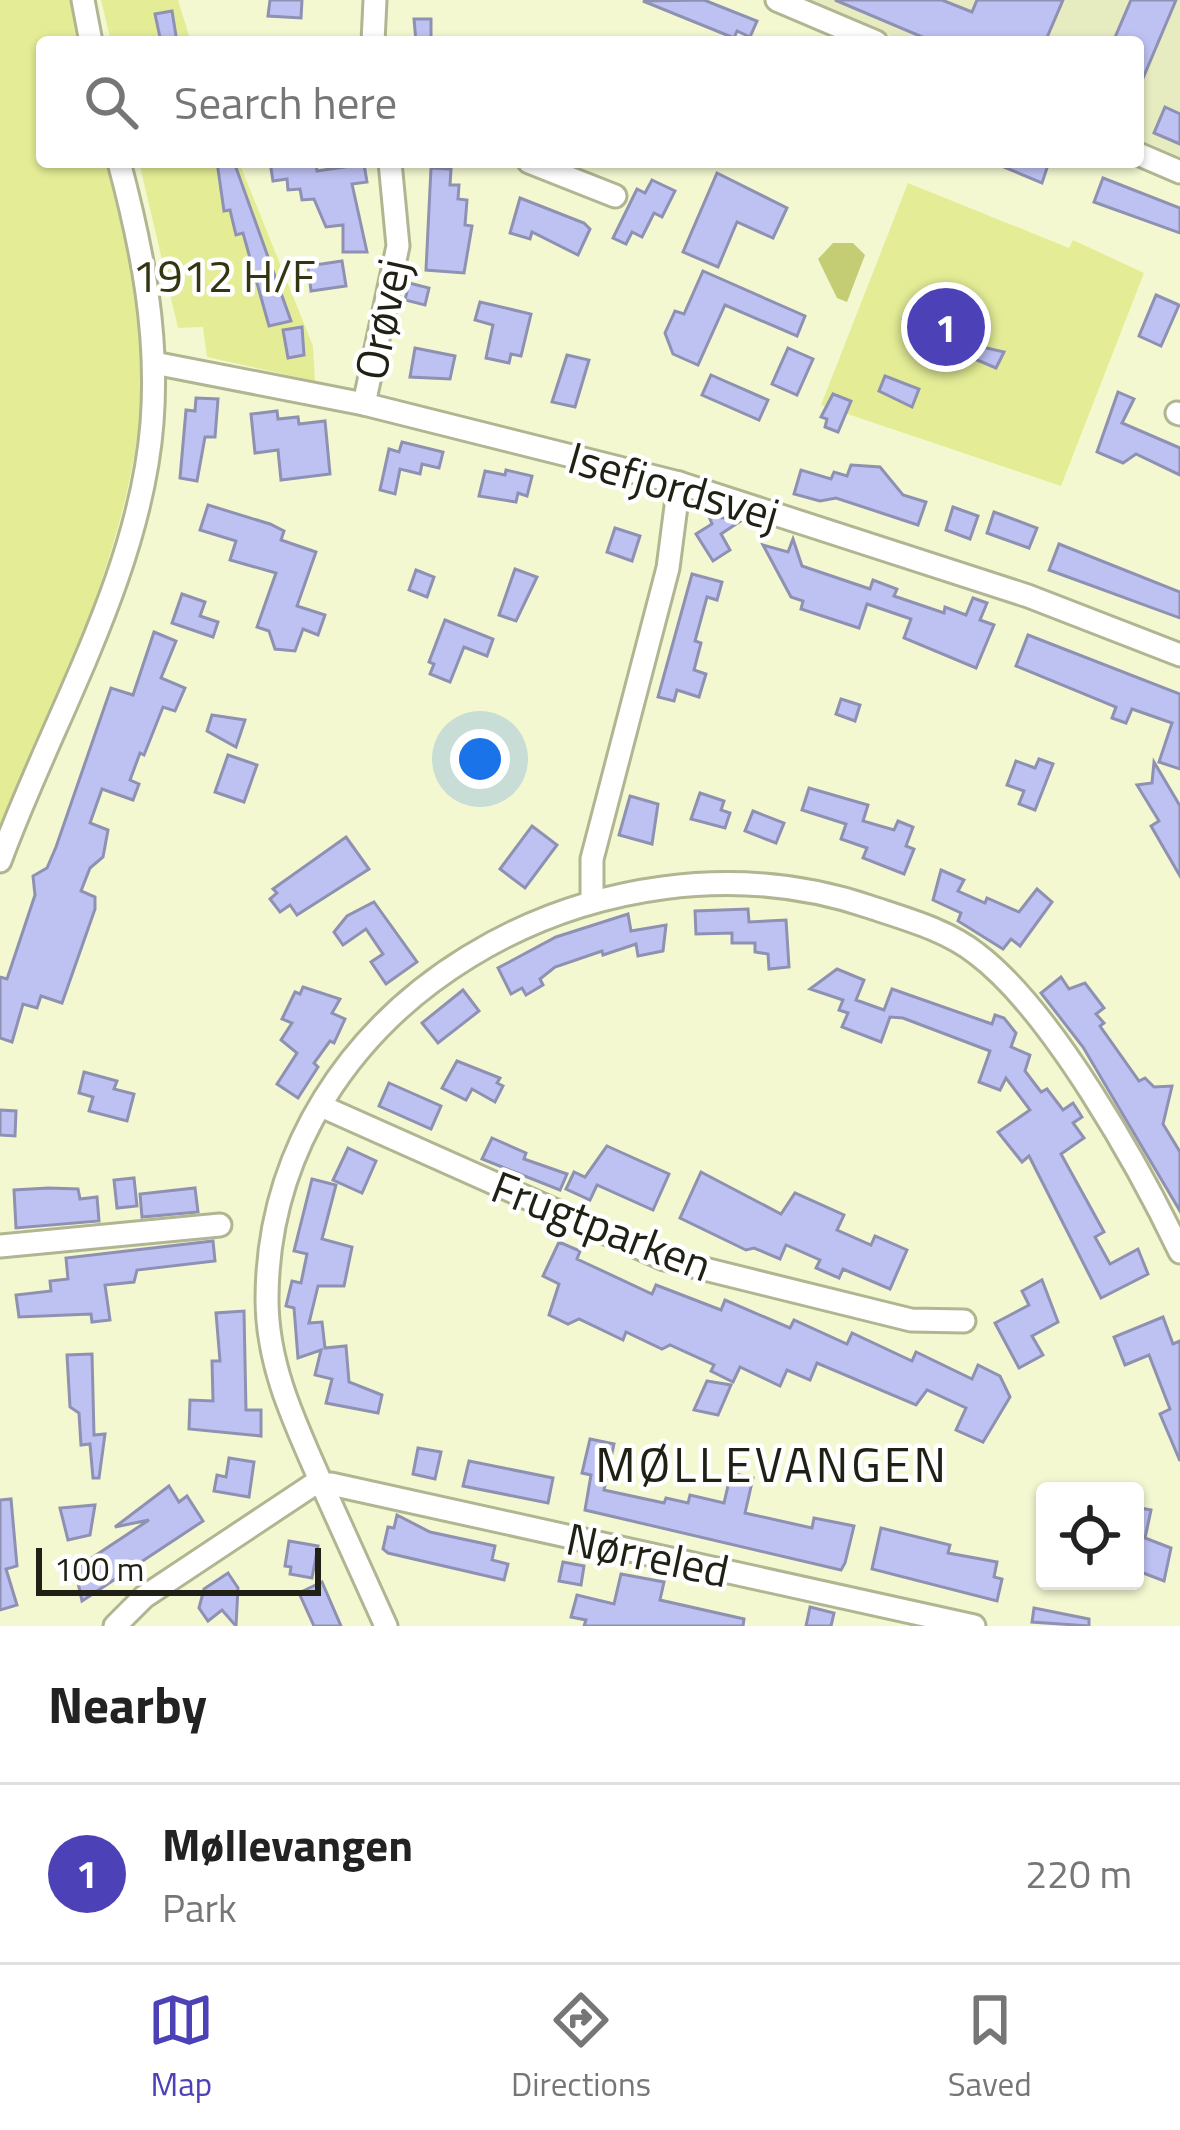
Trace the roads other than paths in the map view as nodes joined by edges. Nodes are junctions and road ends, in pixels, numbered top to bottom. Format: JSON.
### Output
{"nodes":[{"id":1,"x":83,"y":0,"type":"edge"},
{"id":2,"x":374,"y":0,"type":"edge"},
{"id":3,"x":776,"y":0,"type":"edge"},
{"id":4,"x":90,"y":36,"type":"edge"},
{"id":5,"x":373,"y":36,"type":"edge"},
{"id":6,"x":862,"y":36,"type":"edge"},
{"id":7,"x":1144,"y":157,"type":"edge"},
{"id":8,"x":121,"y":168,"type":"edge"},
{"id":9,"x":391,"y":168,"type":"edge"},
{"id":10,"x":545,"y":168,"type":"edge"},
{"id":11,"x":1180,"y":172,"type":"edge"},
{"id":12,"x":615,"y":196,"type":"dead end"},
{"id":13,"x":154,"y":363,"type":"junction"},
{"id":14,"x":364,"y":404,"type":"junction"},
{"id":15,"x":679,"y":484,"type":"junction"},
{"id":16,"x":1180,"y":655,"type":"edge"},
{"id":17,"x":0,"y":861,"type":"edge"},
{"id":18,"x":592,"y":898,"type":"junction"},
{"id":19,"x":322,"y":1106,"type":"junction"},
{"id":20,"x":220,"y":1225,"type":"dead end"},
{"id":21,"x":0,"y":1246,"type":"edge"},
{"id":22,"x":1180,"y":1252,"type":"edge"},
{"id":23,"x":964,"y":1321,"type":"dead end"},
{"id":24,"x":321,"y":1484,"type":"junction"},
{"id":25,"x":115,"y":1626,"type":"edge"},
{"id":26,"x":386,"y":1626,"type":"edge"},
{"id":27,"x":974,"y":1626,"type":"edge"}],
"edges":[{"from":1,"to":4,"type":"street"},
{"from":2,"to":5,"type":"street"},
{"from":3,"to":6,"type":"street"},
{"from":7,"to":11,"type":"street"},
{"from":8,"to":13,"type":"street"},
{"from":9,"to":14,"type":"street","name":"Orøvej"},
{"from":10,"to":12,"type":"street"},
{"from":13,"to":14,"type":"street","name":"Isefjordsvej"},
{"from":13,"to":17,"type":"street"},
{"from":14,"to":15,"type":"street","name":"Isefjordsvej"},
{"from":15,"to":16,"type":"street","name":"Isefjordsvej"},
{"from":15,"to":18,"type":"street"},
{"from":18,"to":19,"type":"street"},
{"from":18,"to":22,"type":"street"},
{"from":19,"to":23,"type":"street","name":"Frugtparken"},
{"from":19,"to":24,"type":"street"},
{"from":20,"to":21,"type":"street"},
{"from":24,"to":25,"type":"street"},
{"from":24,"to":26,"type":"street"},
{"from":24,"to":27,"type":"street","name":"Nørreled"}]}
